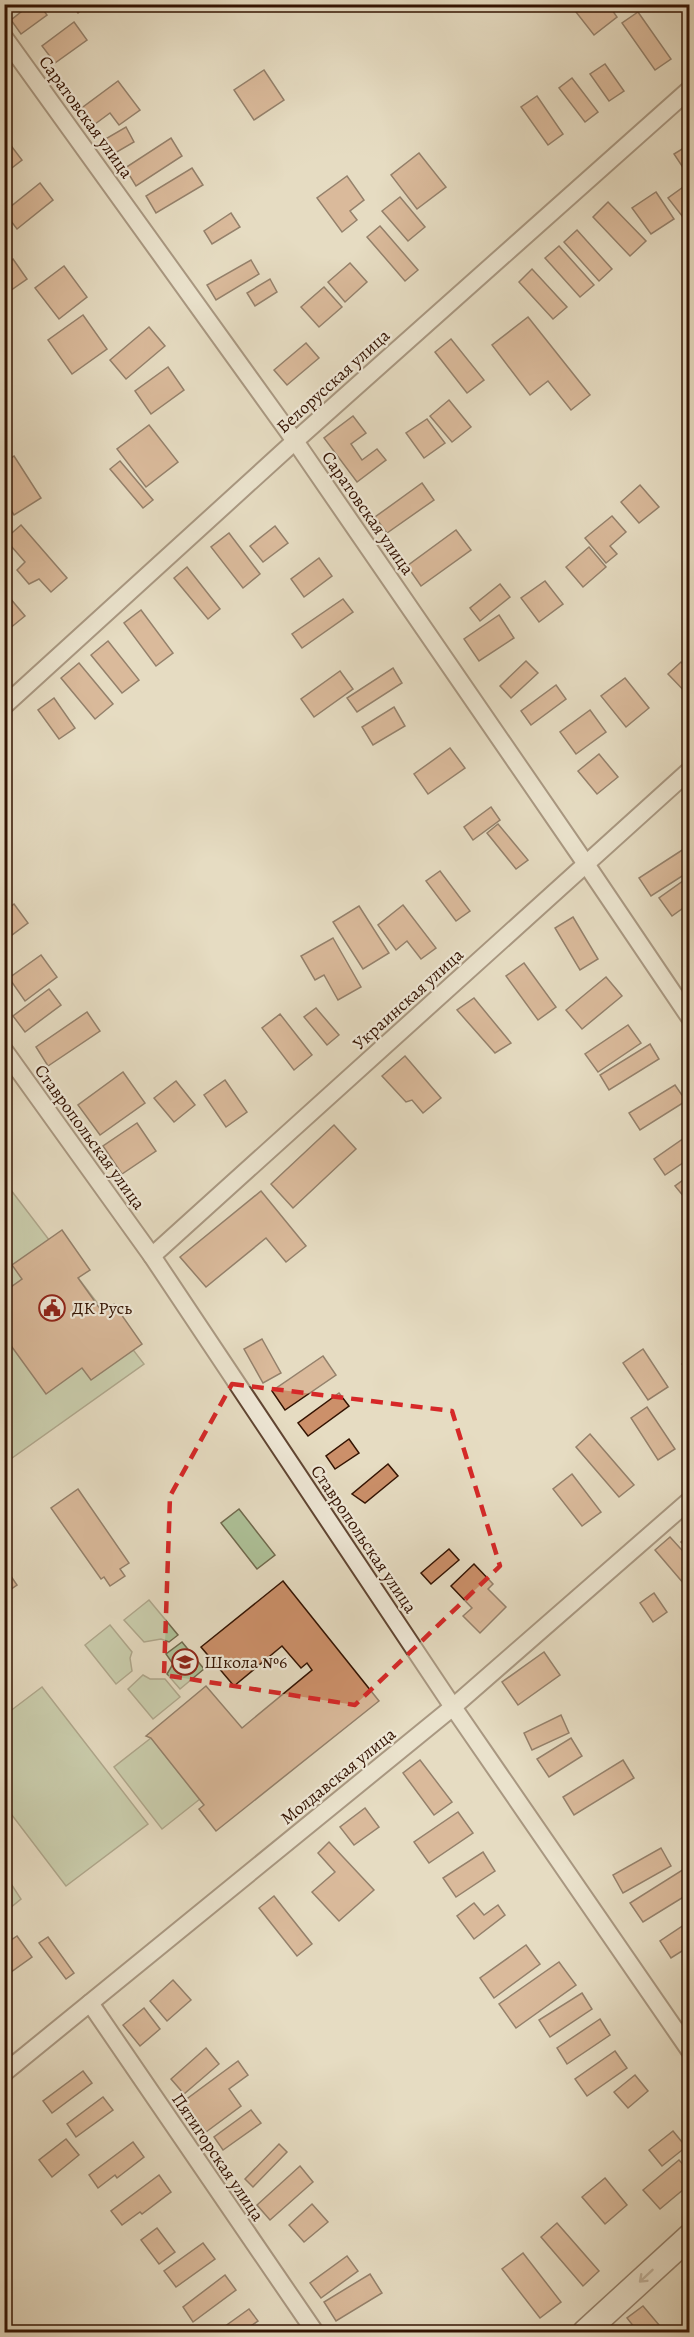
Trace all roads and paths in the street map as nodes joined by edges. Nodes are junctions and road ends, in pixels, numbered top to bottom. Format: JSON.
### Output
{"nodes":[{"id":1,"x":4,"y":37,"type":"edge"},
{"id":2,"x":690,"y":89,"type":"edge"},
{"id":3,"x":295,"y":441,"type":"junction"},
{"id":4,"x":4,"y":706,"type":"edge"},
{"id":5,"x":690,"y":770,"type":"edge"},
{"id":6,"x":586,"y":864,"type":"junction"},
{"id":7,"x":690,"y":1018,"type":"edge"},
{"id":8,"x":4,"y":1050,"type":"edge"},
{"id":9,"x":152,"y":1256,"type":"junction"},
{"id":10,"x":690,"y":1500,"type":"edge"},
{"id":11,"x":453,"y":1707,"type":"junction"},
{"id":12,"x":90,"y":2003,"type":"junction"},
{"id":13,"x":690,"y":2051,"type":"edge"},
{"id":14,"x":4,"y":2073,"type":"edge"},
{"id":15,"x":690,"y":2236,"type":"edge"},
{"id":16,"x":315,"y":2332,"type":"edge"},
{"id":17,"x":585,"y":2332,"type":"edge"}],
"edges":[{"from":1,"to":3,"type":"street","name":"Саратовская улица"},
{"from":2,"to":3,"type":"street","name":"Белорусская улица"},
{"from":3,"to":4,"type":"street","name":"Белорусская улица"},
{"from":3,"to":6,"type":"street","name":"Саратовская улица"},
{"from":5,"to":6,"type":"street","name":"Украинская улица"},
{"from":6,"to":7,"type":"street","name":"Саратовская улица"},
{"from":6,"to":9,"type":"street","name":"Украинская улица"},
{"from":8,"to":9,"type":"street","name":"Ставропольская улица"},
{"from":9,"to":11,"type":"street","name":"Ставропольская улица"},
{"from":10,"to":11,"type":"street","name":"Молдавская улица"},
{"from":11,"to":12,"type":"street","name":"Молдавская улица"},
{"from":11,"to":13,"type":"street","name":"Ставропольская улица"},
{"from":12,"to":14,"type":"street","name":"Молдавская улица"},
{"from":12,"to":16,"type":"street","name":"Пятигорская улица"},
{"from":15,"to":17,"type":"main road","one_way":true}]}
